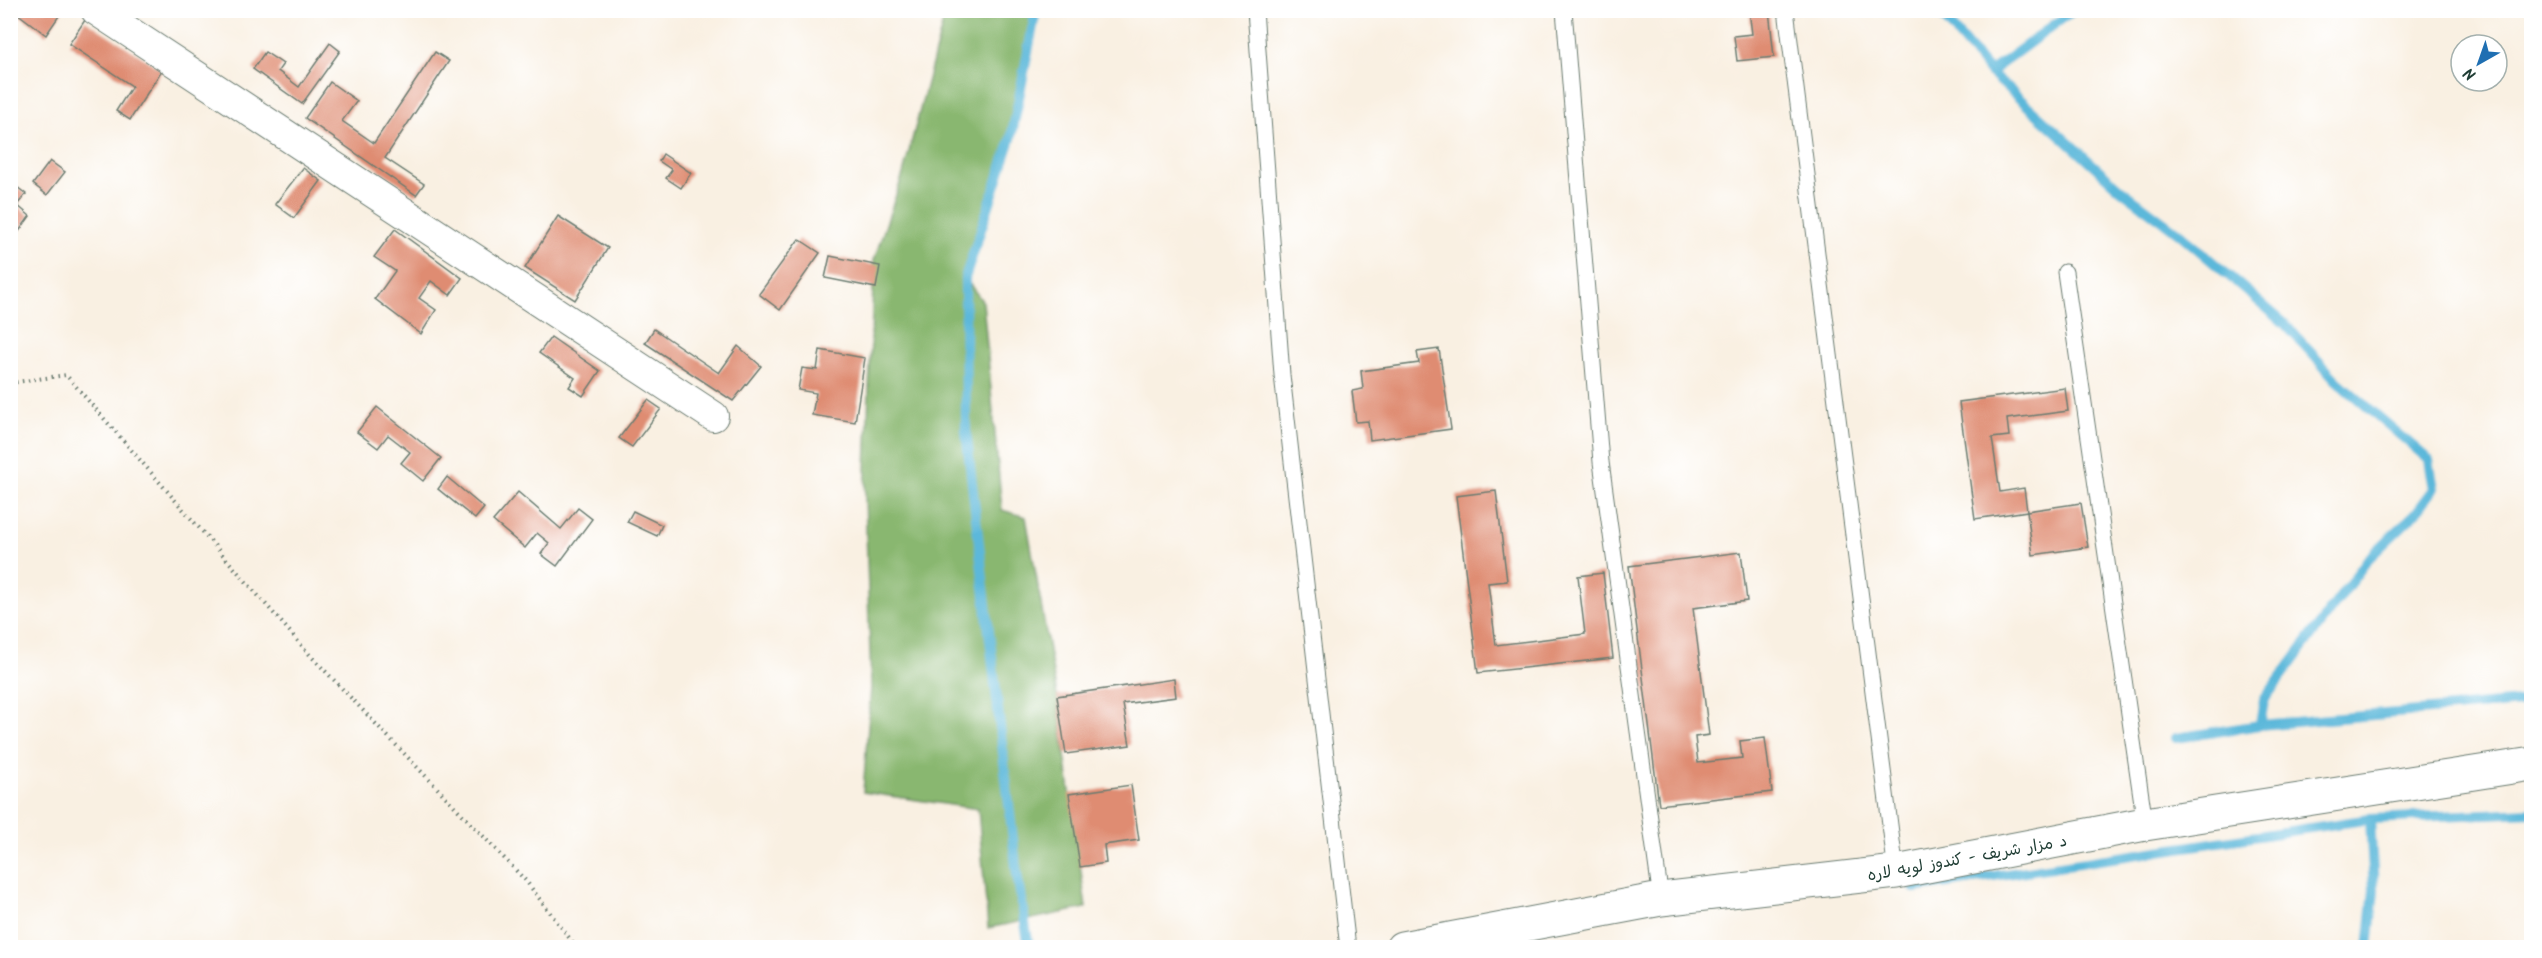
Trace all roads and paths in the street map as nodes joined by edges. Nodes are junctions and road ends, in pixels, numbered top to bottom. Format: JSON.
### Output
{"nodes":[{"id":1,"x":96,"y":10,"type":"edge"},
{"id":2,"x":1255,"y":10,"type":"edge"},
{"id":3,"x":1564,"y":10,"type":"edge"},
{"id":4,"x":1786,"y":10,"type":"edge"},
{"id":5,"x":2065,"y":272,"type":"dead end"},
{"id":6,"x":10,"y":383,"type":"edge"},
{"id":7,"x":713,"y":416,"type":"dead end"},
{"id":8,"x":2532,"y":764,"type":"edge"},
{"id":9,"x":2145,"y":824,"type":"junction"},
{"id":10,"x":1896,"y":872,"type":"junction"},
{"id":11,"x":1660,"y":899,"type":"junction"},
{"id":12,"x":577,"y":948,"type":"edge"},
{"id":13,"x":1348,"y":948,"type":"edge"},
{"id":14,"x":1402,"y":948,"type":"edge"}],
"edges":[{"from":1,"to":7,"type":"street"},
{"from":2,"to":13,"type":"lane"},
{"from":3,"to":11,"type":"lane"},
{"from":4,"to":10,"type":"lane"},
{"from":5,"to":9,"type":"lane"},
{"from":6,"to":12,"type":"path"},
{"from":8,"to":9,"type":"main road","name":"د مزار شریف - کندوز لویه لاره"},
{"from":9,"to":10,"type":"main road","name":"د مزار شریف - کندوز لویه لاره"},
{"from":10,"to":11,"type":"main road","name":"د مزار شریف - کندوز لویه لاره"},
{"from":11,"to":14,"type":"main road","name":"د مزار شریف - کندوز لویه لاره"}]}
